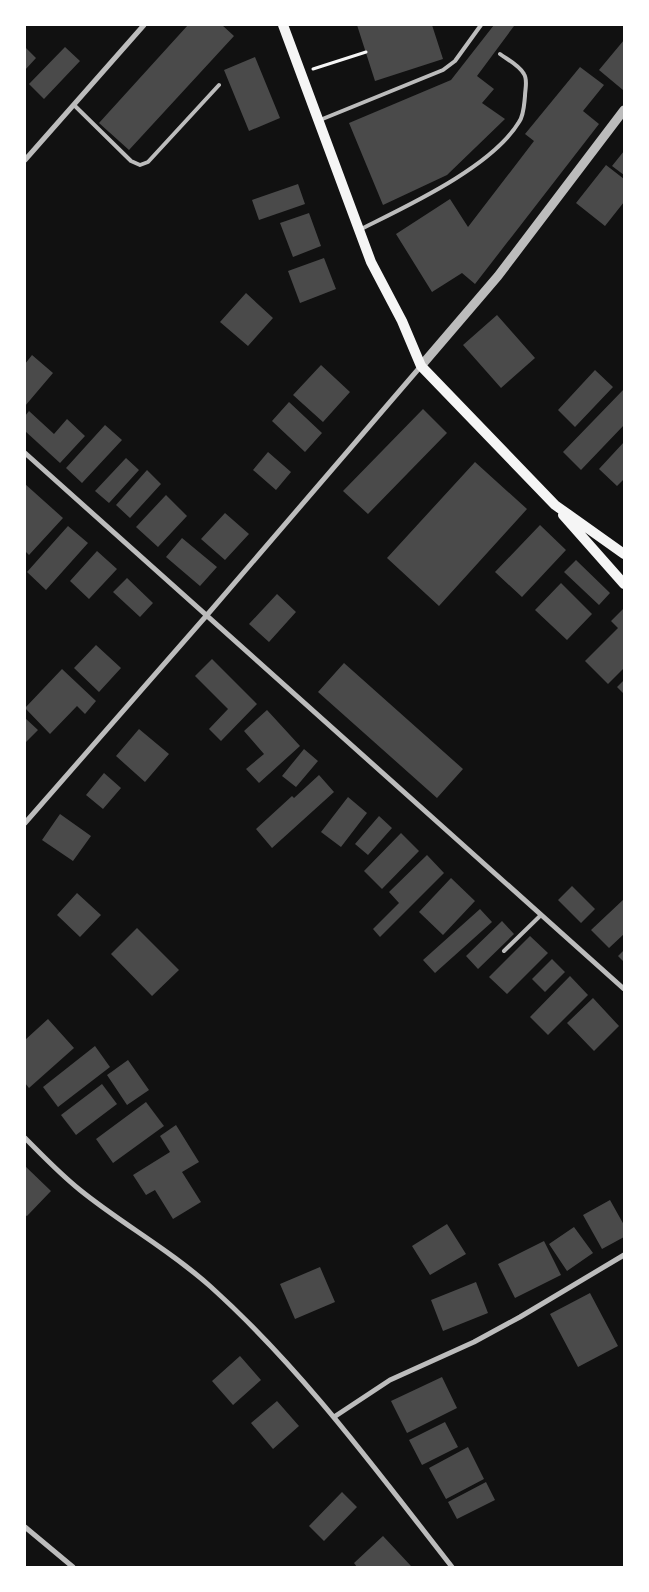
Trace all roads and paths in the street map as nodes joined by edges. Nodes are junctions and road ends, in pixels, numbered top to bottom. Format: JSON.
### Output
{"nodes":[{"id":1,"x":144,"y":25,"type":"edge"},
{"id":2,"x":283,"y":25,"type":"edge"},
{"id":3,"x":481,"y":25,"type":"edge"},
{"id":4,"x":366,"y":52,"type":"dead end"},
{"id":5,"x":500,"y":54,"type":"dead end"},
{"id":6,"x":300,"y":73,"type":"junction"},
{"id":7,"x":219,"y":86,"type":"dead end"},
{"id":8,"x":74,"y":105,"type":"junction"},
{"id":9,"x":624,"y":110,"type":"edge"},
{"id":10,"x":318,"y":120,"type":"junction"},
{"id":11,"x":25,"y":160,"type":"edge"},
{"id":12,"x":359,"y":230,"type":"junction"},
{"id":13,"x":422,"y":366,"type":"junction"},
{"id":14,"x":25,"y":453,"type":"edge"},
{"id":15,"x":555,"y":505,"type":"junction"},
{"id":16,"x":624,"y":554,"type":"edge"},
{"id":17,"x":624,"y":584,"type":"edge"},
{"id":18,"x":207,"y":615,"type":"junction"},
{"id":19,"x":25,"y":823,"type":"edge"},
{"id":20,"x":541,"y":915,"type":"junction"},
{"id":21,"x":504,"y":951,"type":"dead end"},
{"id":22,"x":624,"y":990,"type":"edge"},
{"id":23,"x":25,"y":1138,"type":"edge"},
{"id":24,"x":624,"y":1255,"type":"edge"},
{"id":25,"x":334,"y":1417,"type":"junction"},
{"id":26,"x":25,"y":1527,"type":"edge"},
{"id":27,"x":73,"y":1567,"type":"edge"},
{"id":28,"x":452,"y":1567,"type":"edge"}],
"edges":[{"from":1,"to":8,"type":"street"},
{"from":2,"to":6,"type":"main road"},
{"from":3,"to":10,"type":"lane"},
{"from":4,"to":6,"type":"path"},
{"from":5,"to":12,"type":"lane"},
{"from":6,"to":10,"type":"main road"},
{"from":7,"to":8,"type":"lane"},
{"from":8,"to":11,"type":"street"},
{"from":9,"to":13,"type":"street"},
{"from":10,"to":12,"type":"main road"},
{"from":12,"to":13,"type":"main road"},
{"from":13,"to":15,"type":"main road"},
{"from":13,"to":18,"type":"street"},
{"from":14,"to":18,"type":"street"},
{"from":15,"to":16,"type":"main road"},
{"from":15,"to":17,"type":"main road"},
{"from":18,"to":19,"type":"street"},
{"from":18,"to":20,"type":"street"},
{"from":20,"to":21,"type":"lane"},
{"from":20,"to":22,"type":"street"},
{"from":23,"to":25,"type":"street"},
{"from":24,"to":25,"type":"street"},
{"from":25,"to":28,"type":"street"},
{"from":26,"to":27,"type":"street"}]}
